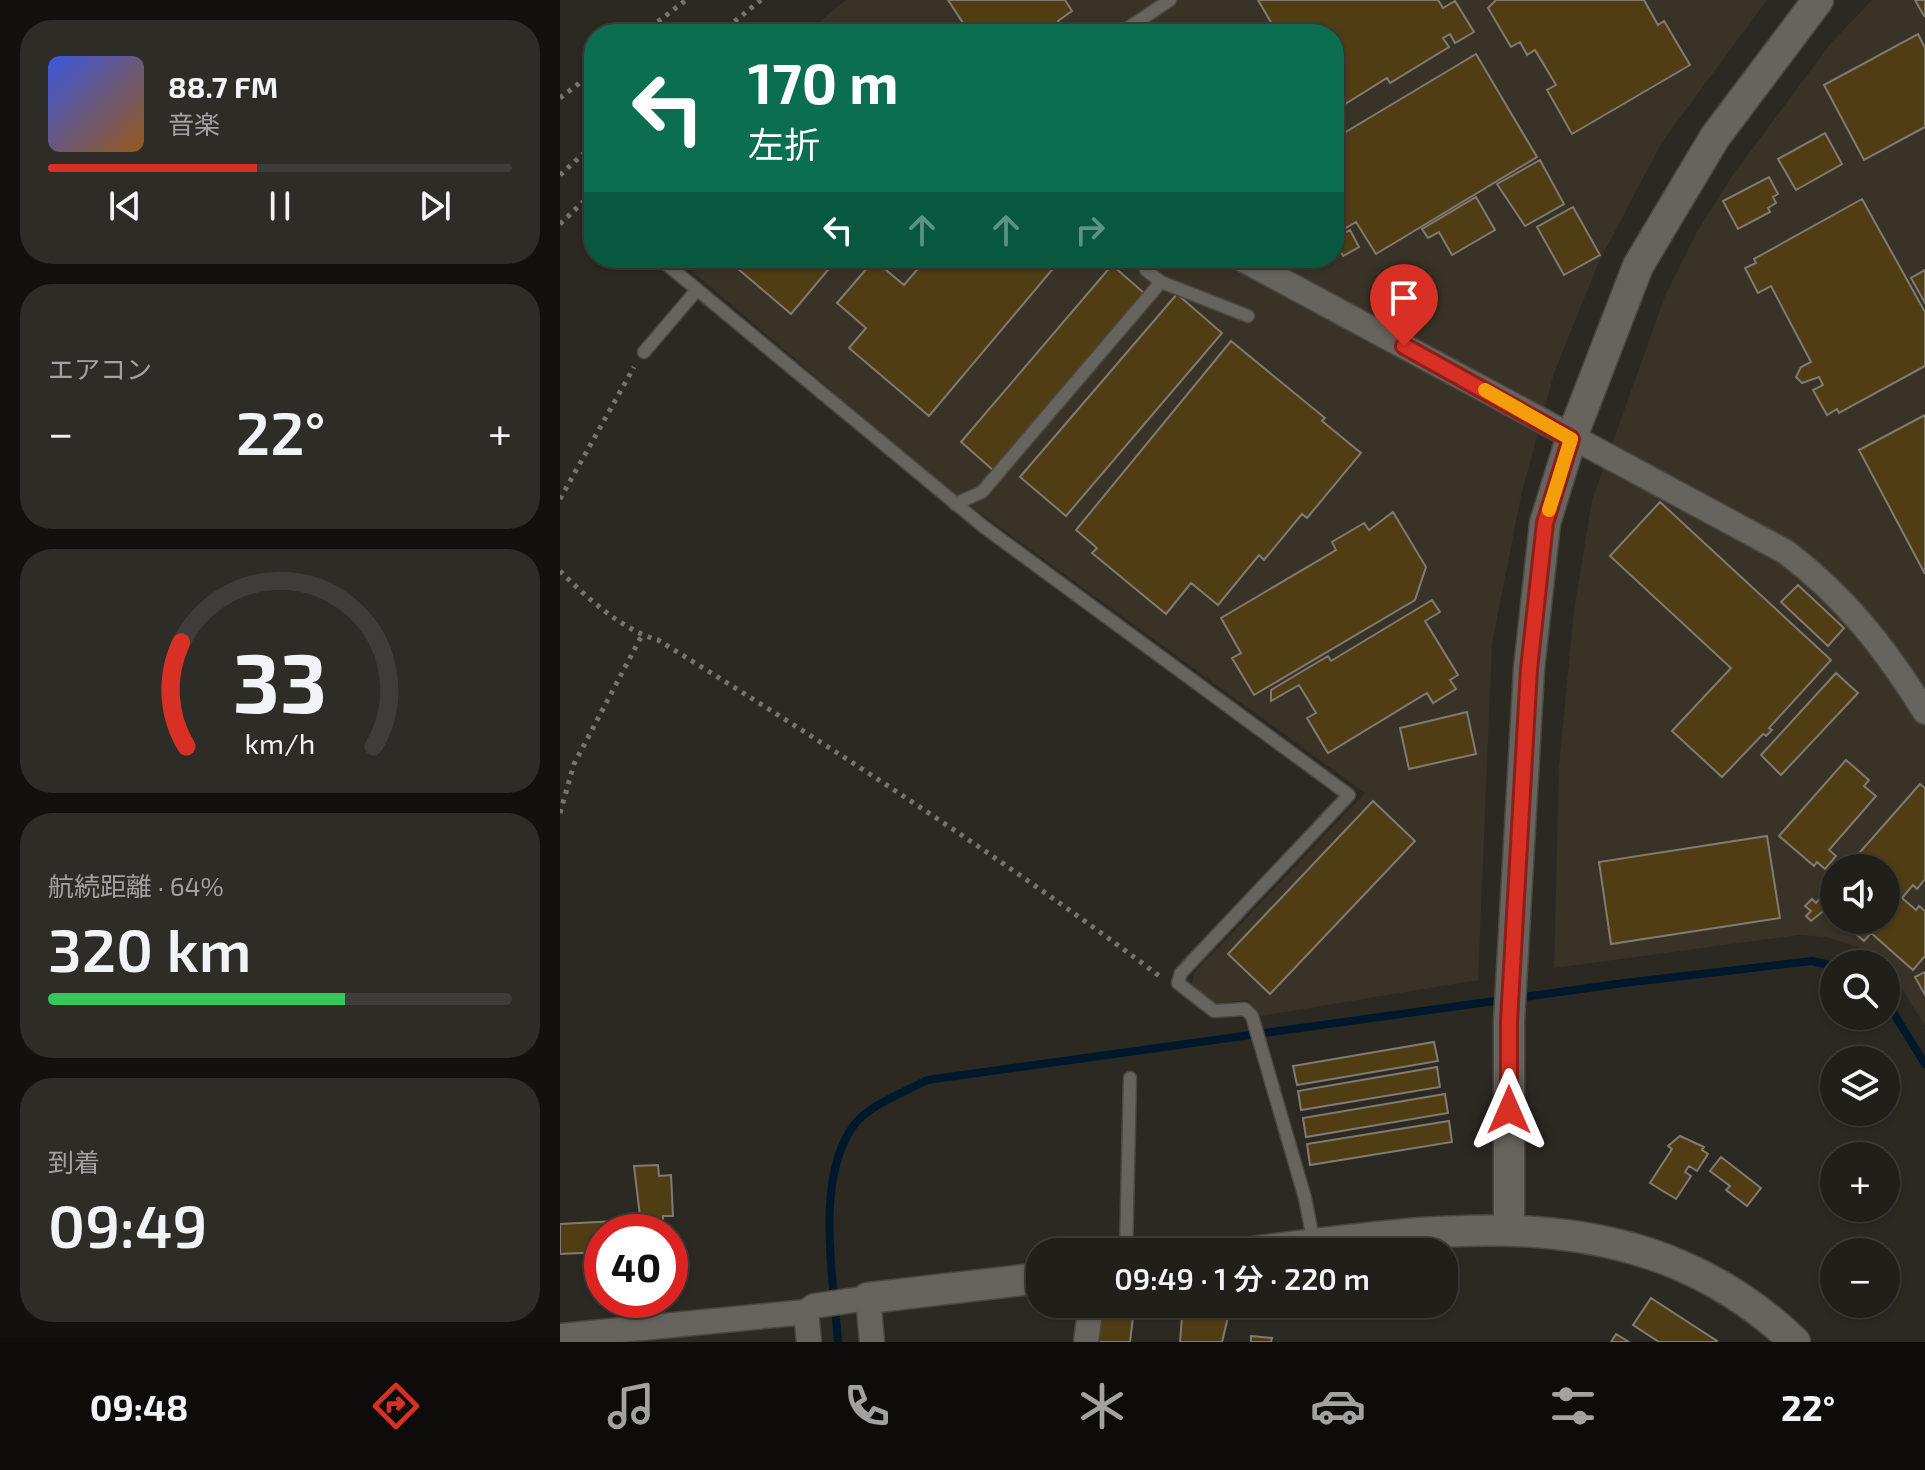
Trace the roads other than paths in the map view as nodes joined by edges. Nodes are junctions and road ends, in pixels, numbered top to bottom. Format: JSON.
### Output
{"nodes":[{"id":1,"x":1170,"y":0,"type":"edge"},
{"id":2,"x":1809,"y":4,"type":"edge"},
{"id":3,"x":1134,"y":24,"type":"edge"},
{"id":4,"x":671,"y":268,"type":"edge"},
{"id":5,"x":1147,"y":268,"type":"edge"},
{"id":6,"x":1258,"y":268,"type":"edge"},
{"id":7,"x":1161,"y":282,"type":"junction"},
{"id":8,"x":697,"y":290,"type":"junction"},
{"id":9,"x":1248,"y":316,"type":"dead end"},
{"id":10,"x":644,"y":352,"type":"road end"},
{"id":11,"x":1571,"y":439,"type":"junction"},
{"id":12,"x":955,"y":504,"type":"junction"},
{"id":13,"x":1925,"y":712,"type":"edge"},
{"id":14,"x":1130,"y":1078,"type":"dead end"},
{"id":15,"x":1509,"y":1228,"type":"junction"},
{"id":16,"x":1126,"y":1238,"type":"edge"},
{"id":17,"x":1313,"y":1238,"type":"edge"},
{"id":18,"x":1387,"y":1238,"type":"edge"},
{"id":19,"x":1026,"y":1280,"type":"edge"},
{"id":20,"x":868,"y":1298,"type":"junction"},
{"id":21,"x":810,"y":1309,"type":"junction"},
{"id":22,"x":1089,"y":1318,"type":"edge"},
{"id":23,"x":560,"y":1336,"type":"edge"},
{"id":24,"x":809,"y":1342,"type":"edge"},
{"id":25,"x":872,"y":1342,"type":"edge"},
{"id":26,"x":1086,"y":1342,"type":"edge"},
{"id":27,"x":1795,"y":1342,"type":"edge"}],
"edges":[{"from":1,"to":3,"type":"lane"},
{"from":2,"to":11,"type":"street"},
{"from":4,"to":8,"type":"lane"},
{"from":5,"to":7,"type":"lane"},
{"from":6,"to":11,"type":"street"},
{"from":7,"to":9,"type":"lane"},
{"from":7,"to":12,"type":"lane"},
{"from":8,"to":10,"type":"lane"},
{"from":8,"to":12,"type":"lane"},
{"from":11,"to":13,"type":"street"},
{"from":11,"to":15,"type":"street"},
{"from":12,"to":17,"type":"lane"},
{"from":14,"to":16,"type":"lane"},
{"from":15,"to":18,"type":"street"},
{"from":15,"to":27,"type":"street"},
{"from":19,"to":20,"type":"street"},
{"from":20,"to":21,"type":"street"},
{"from":20,"to":25,"type":"street"},
{"from":21,"to":23,"type":"street"},
{"from":21,"to":24,"type":"street"},
{"from":22,"to":26,"type":"street"}]}
